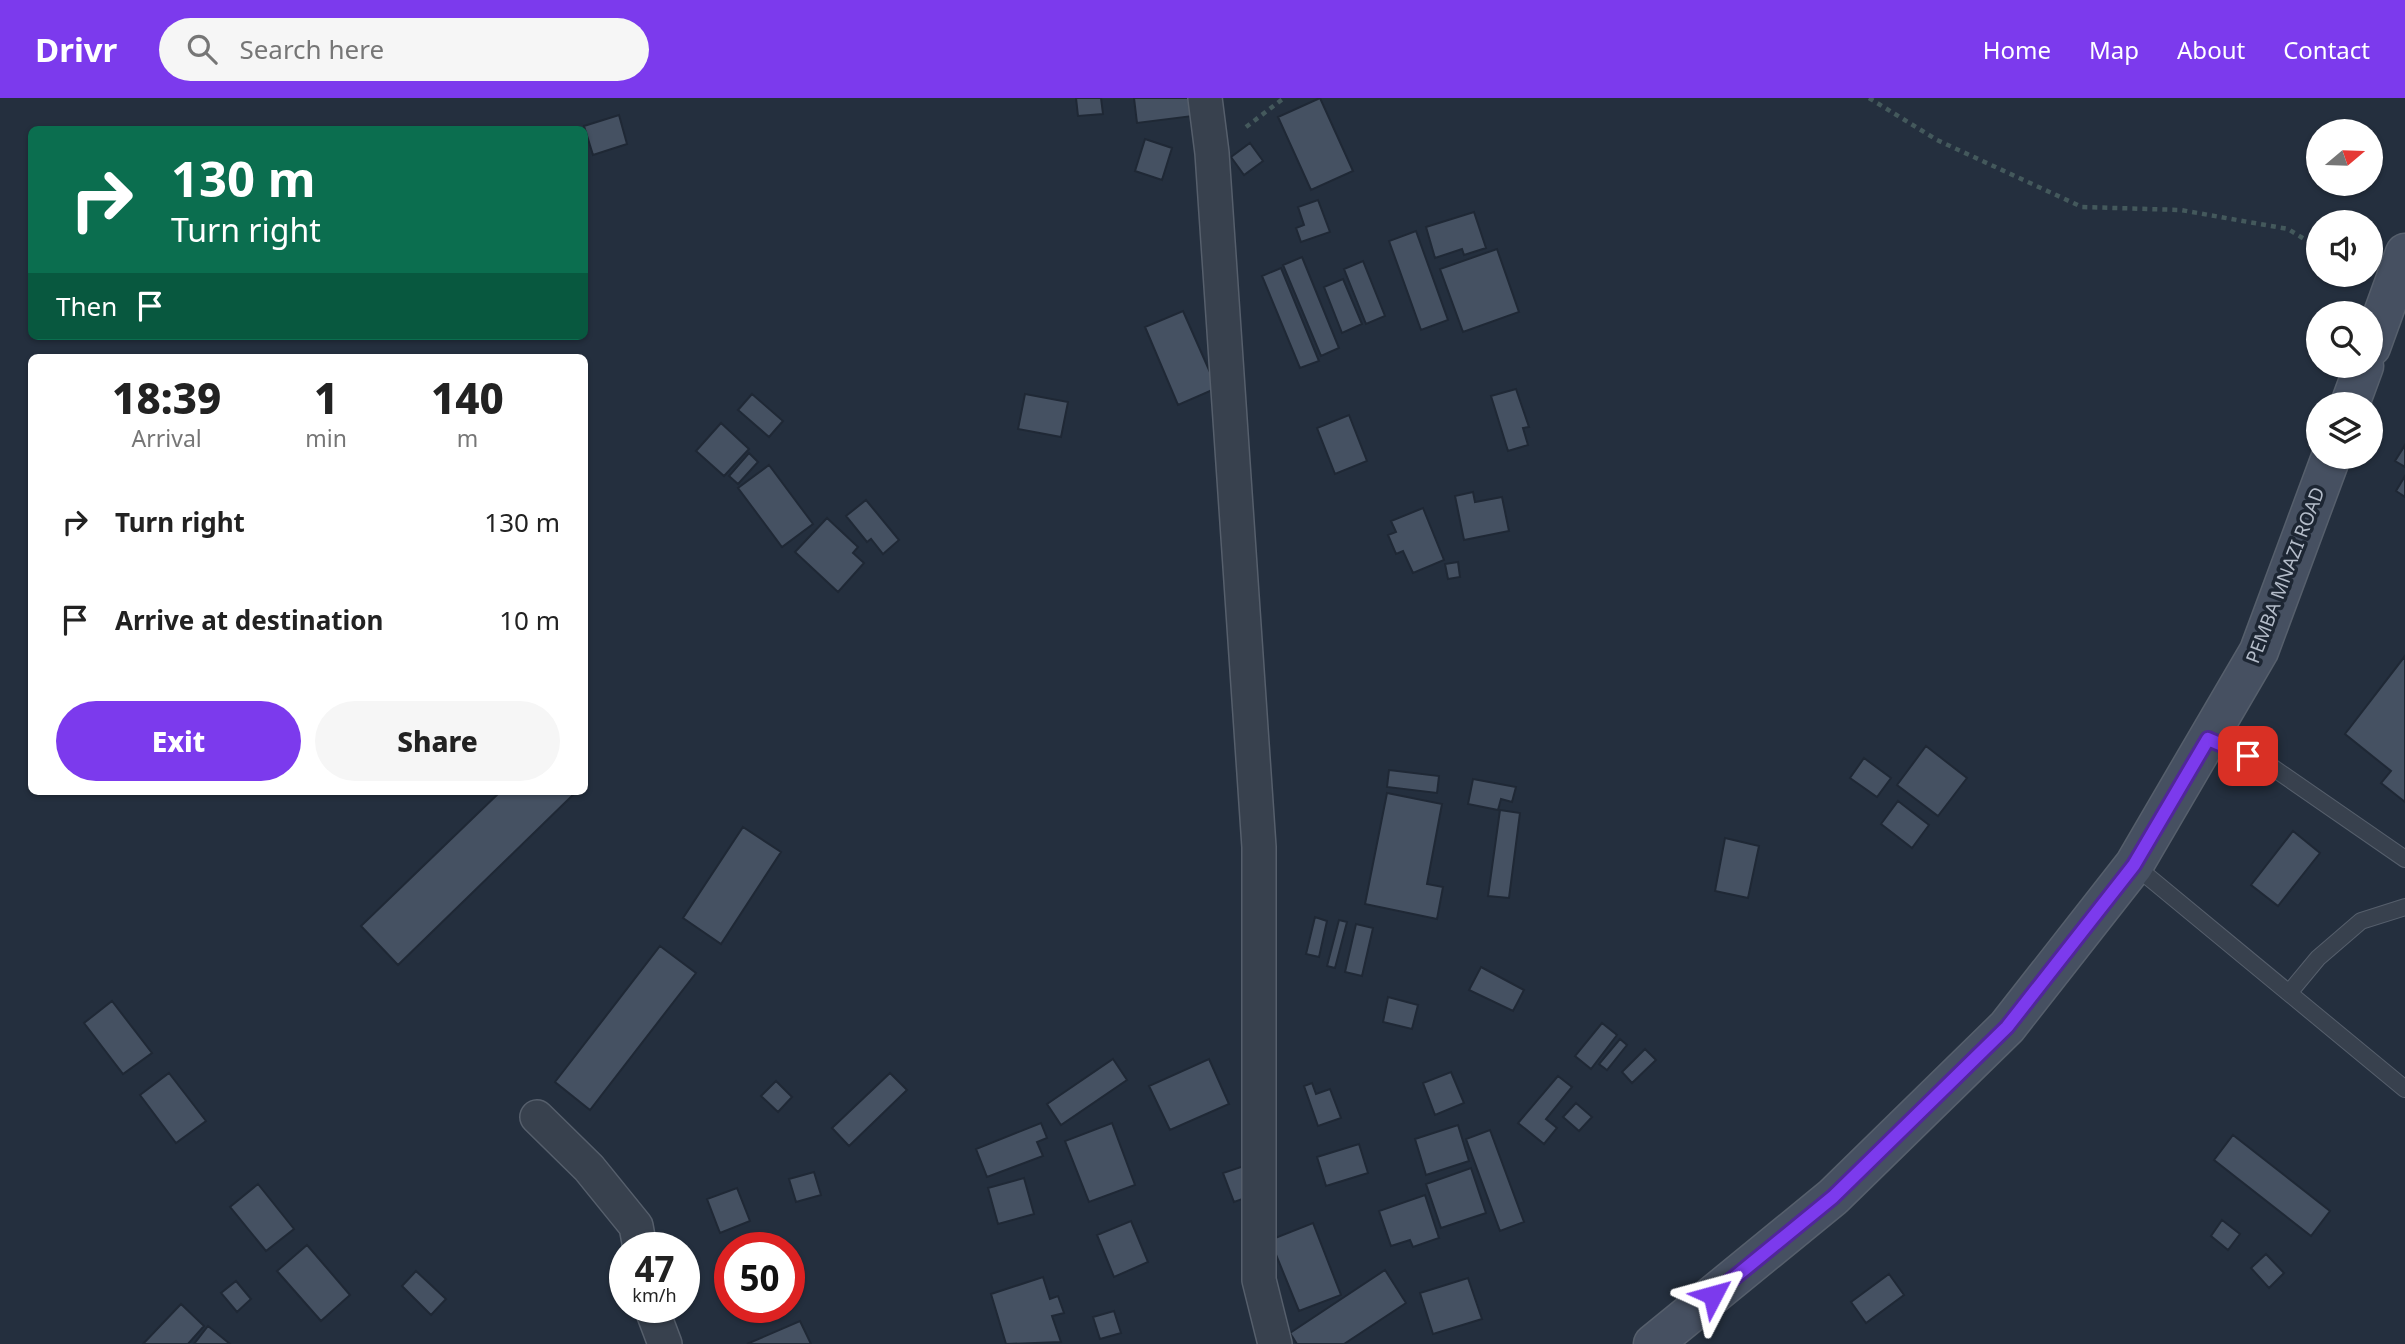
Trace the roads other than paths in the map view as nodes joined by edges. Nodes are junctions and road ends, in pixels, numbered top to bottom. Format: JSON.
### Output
{"nodes":[{"id":1,"x":1205,"y":98,"type":"edge"},
{"id":2,"x":2405,"y":253,"type":"edge"},
{"id":3,"x":2383,"y":314,"type":"edge"},
{"id":4,"x":2327,"y":469,"type":"edge"},
{"id":5,"x":2208,"y":739,"type":"junction"},
{"id":6,"x":2405,"y":859,"type":"edge"},
{"id":7,"x":2134,"y":865,"type":"junction"},
{"id":8,"x":2405,"y":907,"type":"edge"},
{"id":9,"x":2289,"y":993,"type":"junction"},
{"id":10,"x":2405,"y":1090,"type":"edge"},
{"id":11,"x":537,"y":1117,"type":"dead end"},
{"id":12,"x":637,"y":1232,"type":"edge"},
{"id":13,"x":657,"y":1323,"type":"edge"},
{"id":14,"x":665,"y":1344,"type":"edge"},
{"id":15,"x":1275,"y":1344,"type":"edge"},
{"id":16,"x":1653,"y":1344,"type":"edge"}],
"edges":[{"from":1,"to":15,"type":"street"},
{"from":2,"to":3,"type":"main road"},
{"from":4,"to":5,"type":"main road","name":"PEMBA MNAZI ROAD"},
{"from":5,"to":6,"type":"lane"},
{"from":5,"to":7,"type":"main road","name":"PEMBA MNAZI ROAD"},
{"from":7,"to":9,"type":"lane"},
{"from":7,"to":16,"type":"main road","name":"PEMBA MNAZI ROAD"},
{"from":8,"to":9,"type":"lane"},
{"from":9,"to":10,"type":"lane"},
{"from":11,"to":12,"type":"street"},
{"from":13,"to":14,"type":"street"}]}
